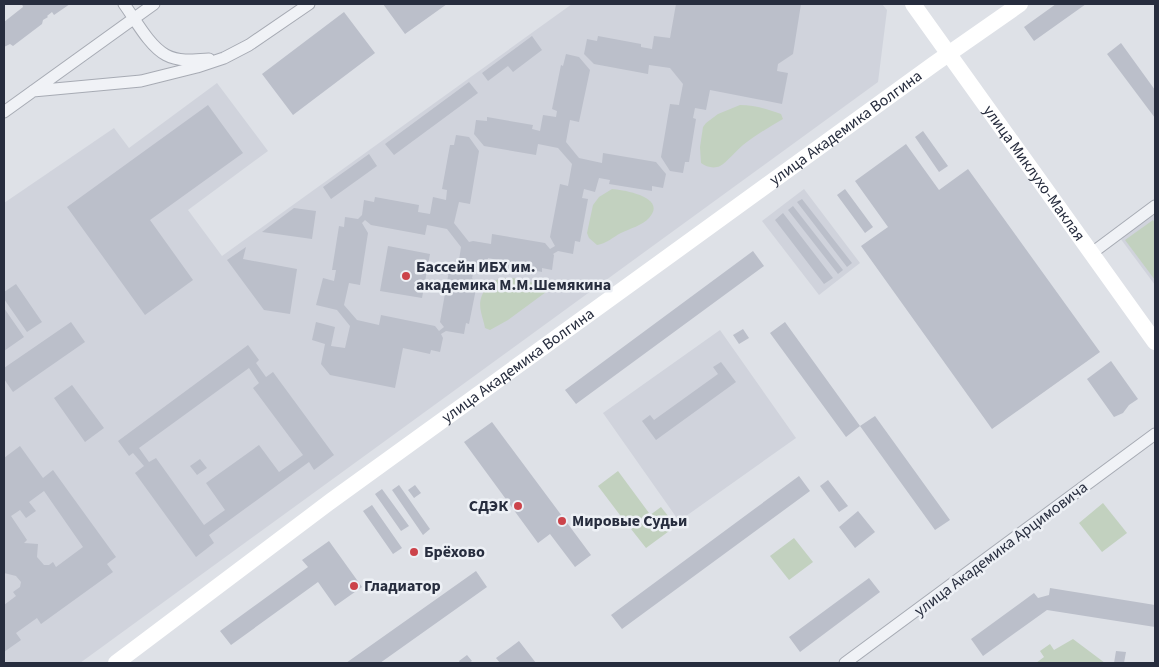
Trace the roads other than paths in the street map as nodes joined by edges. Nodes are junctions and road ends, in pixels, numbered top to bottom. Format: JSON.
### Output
{"nodes":[{"id":1,"x":124,"y":4,"type":"edge"},
{"id":2,"x":154,"y":4,"type":"edge"},
{"id":3,"x":309,"y":4,"type":"edge"},
{"id":4,"x":914,"y":4,"type":"edge"},
{"id":5,"x":1020,"y":4,"type":"edge"},
{"id":6,"x":134,"y":18,"type":"junction"},
{"id":7,"x":949,"y":54,"type":"junction"},
{"id":8,"x":224,"y":58,"type":"junction"},
{"id":9,"x":33,"y":91,"type":"junction"},
{"id":10,"x":4,"y":112,"type":"edge"},
{"id":11,"x":1155,"y":206,"type":"edge"},
{"id":12,"x":1092,"y":253,"type":"junction"},
{"id":13,"x":1155,"y":342,"type":"edge"},
{"id":14,"x":1155,"y":434,"type":"edge"},
{"id":15,"x":116,"y":663,"type":"edge"},
{"id":16,"x":845,"y":663,"type":"edge"}],
"edges":[{"from":1,"to":6,"type":"street"},
{"from":2,"to":6,"type":"street"},
{"from":3,"to":8,"type":"street"},
{"from":4,"to":7,"type":"street","name":"улица Миклухо-Маклая"},
{"from":5,"to":7,"type":"street","name":"улица Академика Волгина"},
{"from":6,"to":8,"type":"street"},
{"from":6,"to":9,"type":"street"},
{"from":7,"to":12,"type":"street","name":"улица Миклухо-Маклая"},
{"from":7,"to":15,"type":"street","name":"улица Академика Волгина"},
{"from":8,"to":9,"type":"street"},
{"from":9,"to":10,"type":"street"},
{"from":11,"to":12,"type":"street"},
{"from":12,"to":13,"type":"street","name":"улица Миклухо-Маклая"},
{"from":14,"to":16,"type":"street","name":"улица Академика Арцимовича"}]}
